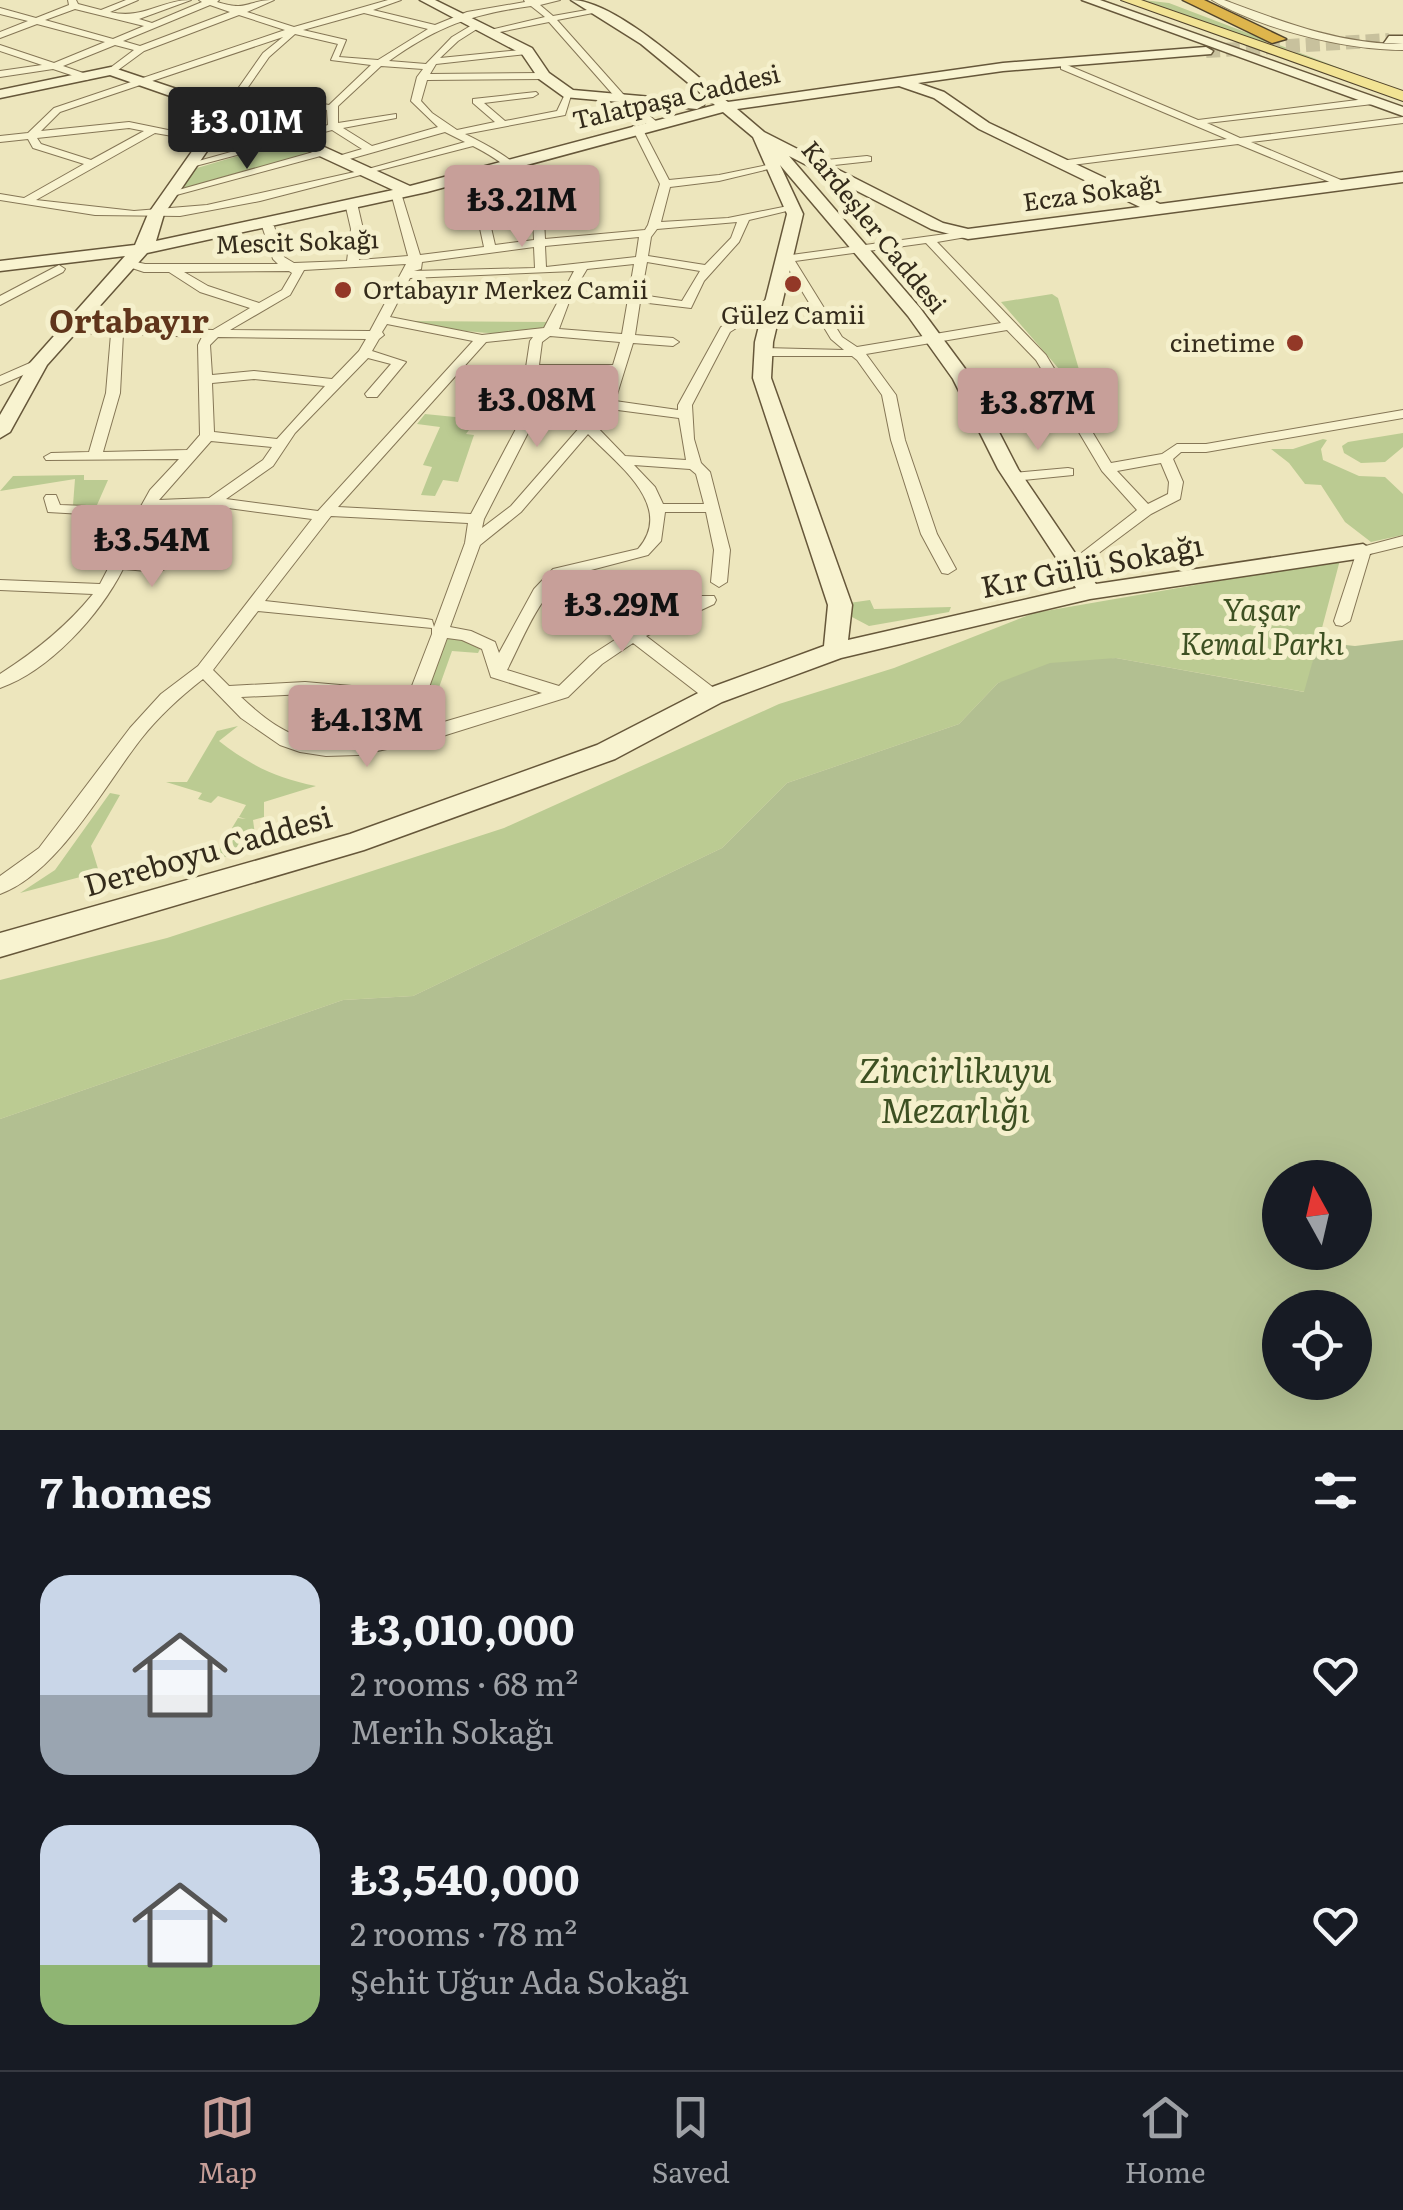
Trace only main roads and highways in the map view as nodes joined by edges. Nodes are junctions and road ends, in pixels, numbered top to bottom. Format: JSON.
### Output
{"nodes":[{"id":1,"x":1128,"y":0,"type":"edge"},
{"id":2,"x":1172,"y":0,"type":"edge"},
{"id":3,"x":1191,"y":0,"type":"edge"},
{"id":4,"x":1180,"y":18,"type":"junction"},
{"id":5,"x":1278,"y":38,"type":"junction"},
{"id":6,"x":1197,"y":41,"type":"road end"},
{"id":7,"x":1403,"y":84,"type":"edge"},
{"id":8,"x":1403,"y":96,"type":"edge"}],
"edges":[{"from":1,"to":4,"type":"main road"},
{"from":2,"to":5,"type":"main road"},
{"from":3,"to":5,"type":"highway"},
{"from":4,"to":6,"type":"main road"},
{"from":4,"to":8,"type":"main road"},
{"from":5,"to":7,"type":"main road"}]}
